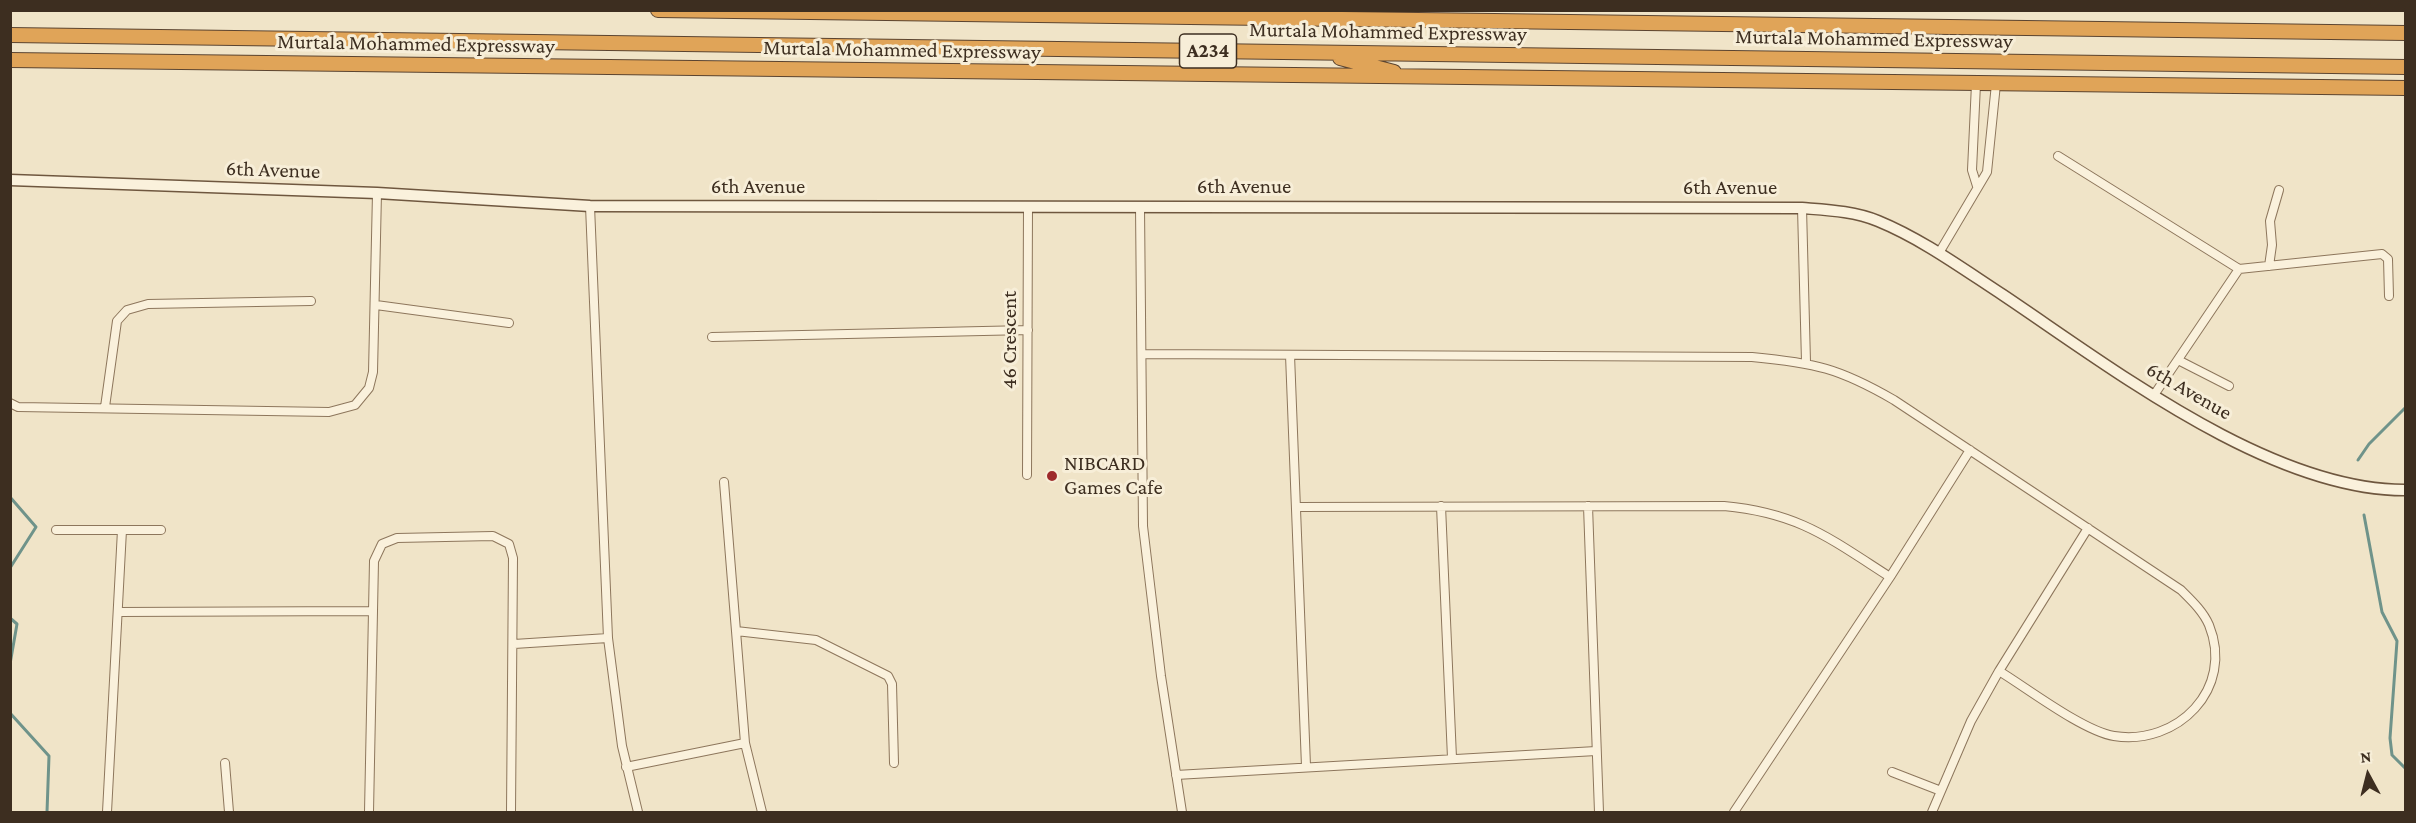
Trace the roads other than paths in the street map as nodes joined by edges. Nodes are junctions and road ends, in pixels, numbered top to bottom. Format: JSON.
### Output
{"nodes":[{"id":1,"x":658,"y":10,"type":"edge"},
{"id":2,"x":1300,"y":10,"type":"edge"},
{"id":3,"x":1263,"y":19,"type":"junction"},
{"id":4,"x":2406,"y":33,"type":"edge"},
{"id":5,"x":10,"y":35,"type":"edge"},
{"id":6,"x":41,"y":35,"type":"junction"},
{"id":7,"x":10,"y":39,"type":"edge"},
{"id":8,"x":1317,"y":52,"type":"junction"},
{"id":9,"x":10,"y":60,"type":"edge"},
{"id":10,"x":2406,"y":67,"type":"edge"},
{"id":11,"x":1417,"y":78,"type":"junction"},
{"id":12,"x":1976,"y":84,"type":"junction"},
{"id":13,"x":1996,"y":84,"type":"junction"},
{"id":14,"x":2406,"y":88,"type":"edge"},
{"id":15,"x":2058,"y":156,"type":"dead end"},
{"id":16,"x":10,"y":180,"type":"edge"},
{"id":17,"x":1977,"y":186,"type":"junction"},
{"id":18,"x":2279,"y":190,"type":"dead end"},
{"id":19,"x":377,"y":194,"type":"junction"},
{"id":20,"x":590,"y":206,"type":"junction"},
{"id":21,"x":1028,"y":206,"type":"junction"},
{"id":22,"x":1140,"y":207,"type":"junction"},
{"id":23,"x":1802,"y":208,"type":"junction"},
{"id":24,"x":1939,"y":253,"type":"junction"},
{"id":25,"x":2269,"y":266,"type":"junction"},
{"id":26,"x":2239,"y":269,"type":"junction"},
{"id":27,"x":2389,"y":296,"type":"dead end"},
{"id":28,"x":311,"y":301,"type":"dead end"},
{"id":29,"x":376,"y":305,"type":"junction"},
{"id":30,"x":509,"y":323,"type":"dead end"},
{"id":31,"x":1028,"y":330,"type":"junction"},
{"id":32,"x":712,"y":337,"type":"dead end"},
{"id":33,"x":1142,"y":354,"type":"junction"},
{"id":34,"x":1290,"y":355,"type":"junction"},
{"id":35,"x":2178,"y":360,"type":"junction"},
{"id":36,"x":1806,"y":362,"type":"junction"},
{"id":37,"x":2229,"y":386,"type":"dead end"},
{"id":38,"x":2154,"y":395,"type":"junction"},
{"id":39,"x":10,"y":403,"type":"edge"},
{"id":40,"x":105,"y":407,"type":"junction"},
{"id":41,"x":1970,"y":450,"type":"junction"},
{"id":42,"x":1027,"y":475,"type":"dead end"},
{"id":43,"x":724,"y":482,"type":"dead end"},
{"id":44,"x":2406,"y":490,"type":"edge"},
{"id":45,"x":1441,"y":506,"type":"junction"},
{"id":46,"x":1588,"y":506,"type":"junction"},
{"id":47,"x":1298,"y":507,"type":"junction"},
{"id":48,"x":2088,"y":528,"type":"junction"},
{"id":49,"x":122,"y":530,"type":"junction"},
{"id":50,"x":161,"y":530,"type":"dead end"},
{"id":51,"x":56,"y":531,"type":"dead end"},
{"id":52,"x":1890,"y":577,"type":"junction"},
{"id":53,"x":371,"y":611,"type":"junction"},
{"id":54,"x":118,"y":612,"type":"junction"},
{"id":55,"x":736,"y":632,"type":"junction"},
{"id":56,"x":608,"y":638,"type":"junction"},
{"id":57,"x":514,"y":644,"type":"junction"},
{"id":58,"x":1999,"y":670,"type":"junction"},
{"id":59,"x":745,"y":743,"type":"junction"},
{"id":60,"x":1596,"y":751,"type":"junction"},
{"id":61,"x":1452,"y":758,"type":"junction"},
{"id":62,"x":225,"y":763,"type":"dead end"},
{"id":63,"x":894,"y":763,"type":"dead end"},
{"id":64,"x":1306,"y":766,"type":"junction"},
{"id":65,"x":626,"y":767,"type":"junction"},
{"id":66,"x":1892,"y":772,"type":"dead end"},
{"id":67,"x":1176,"y":775,"type":"junction"},
{"id":68,"x":1941,"y":791,"type":"junction"},
{"id":69,"x":106,"y":813,"type":"edge"},
{"id":70,"x":229,"y":813,"type":"edge"},
{"id":71,"x":369,"y":813,"type":"edge"},
{"id":72,"x":512,"y":813,"type":"edge"},
{"id":73,"x":638,"y":813,"type":"edge"},
{"id":74,"x":762,"y":813,"type":"edge"},
{"id":75,"x":1182,"y":813,"type":"edge"},
{"id":76,"x":1599,"y":813,"type":"edge"},
{"id":77,"x":1734,"y":813,"type":"edge"},
{"id":78,"x":1932,"y":813,"type":"edge"}],
"edges":[{"from":1,"to":3,"type":"highway","name":"Murtala Mohammed Expressway","number":"A234"},
{"from":2,"to":3,"type":"highway"},
{"from":3,"to":4,"type":"highway","name":"Murtala Mohammed Expressway","number":"A234"},
{"from":5,"to":6,"type":"highway","name":"Murtala Mohammed Expressway","number":"A234"},
{"from":6,"to":7,"type":"highway"},
{"from":6,"to":8,"type":"highway","name":"Murtala Mohammed Expressway","number":"A234"},
{"from":8,"to":10,"type":"highway","name":"Murtala Mohammed Expressway","number":"A234"},
{"from":8,"to":11,"type":"highway"},
{"from":9,"to":11,"type":"highway","name":"Murtala Mohammed Expressway"},
{"from":11,"to":12,"type":"highway","name":"Murtala Mohammed Expressway"},
{"from":12,"to":13,"type":"highway","name":"Murtala Mohammed Expressway"},
{"from":12,"to":17,"type":"street"},
{"from":13,"to":14,"type":"highway","name":"Murtala Mohammed Expressway"},
{"from":13,"to":17,"type":"street"},
{"from":15,"to":26,"type":"street"},
{"from":16,"to":19,"type":"street","name":"6th Avenue"},
{"from":17,"to":24,"type":"street"},
{"from":18,"to":25,"type":"street"},
{"from":19,"to":20,"type":"street","name":"6th Avenue"},
{"from":19,"to":29,"type":"street"},
{"from":20,"to":21,"type":"street","name":"6th Avenue"},
{"from":20,"to":56,"type":"street"},
{"from":21,"to":22,"type":"street","name":"6th Avenue"},
{"from":21,"to":31,"type":"street","name":"46 Crescent"},
{"from":22,"to":23,"type":"street","name":"6th Avenue"},
{"from":22,"to":33,"type":"street"},
{"from":23,"to":24,"type":"street","name":"6th Avenue"},
{"from":23,"to":36,"type":"street"},
{"from":24,"to":38,"type":"street","name":"6th Avenue"},
{"from":25,"to":26,"type":"street"},
{"from":25,"to":27,"type":"street"},
{"from":26,"to":35,"type":"street"},
{"from":28,"to":40,"type":"street"},
{"from":29,"to":30,"type":"street"},
{"from":29,"to":40,"type":"street"},
{"from":31,"to":32,"type":"street"},
{"from":31,"to":42,"type":"street","name":"46 Crescent"},
{"from":33,"to":34,"type":"street"},
{"from":33,"to":67,"type":"street"},
{"from":34,"to":36,"type":"street"},
{"from":34,"to":47,"type":"street"},
{"from":35,"to":37,"type":"street"},
{"from":35,"to":38,"type":"street"},
{"from":36,"to":41,"type":"street"},
{"from":38,"to":44,"type":"street","name":"6th Avenue"},
{"from":39,"to":40,"type":"street"},
{"from":41,"to":48,"type":"street"},
{"from":41,"to":52,"type":"street"},
{"from":43,"to":55,"type":"street"},
{"from":45,"to":46,"type":"street"},
{"from":45,"to":47,"type":"street"},
{"from":45,"to":61,"type":"street"},
{"from":46,"to":52,"type":"street"},
{"from":46,"to":60,"type":"street"},
{"from":47,"to":64,"type":"street"},
{"from":48,"to":58,"type":"street"},
{"from":48,"to":58,"type":"street"},
{"from":49,"to":50,"type":"street"},
{"from":49,"to":51,"type":"street"},
{"from":49,"to":54,"type":"street"},
{"from":52,"to":77,"type":"street"},
{"from":53,"to":54,"type":"street"},
{"from":53,"to":57,"type":"street"},
{"from":53,"to":71,"type":"street"},
{"from":54,"to":69,"type":"street"},
{"from":55,"to":59,"type":"street"},
{"from":55,"to":63,"type":"street"},
{"from":56,"to":57,"type":"street"},
{"from":56,"to":65,"type":"street"},
{"from":57,"to":72,"type":"street"},
{"from":58,"to":68,"type":"street"},
{"from":59,"to":65,"type":"street"},
{"from":59,"to":74,"type":"street"},
{"from":60,"to":61,"type":"street"},
{"from":60,"to":76,"type":"street"},
{"from":61,"to":64,"type":"street"},
{"from":62,"to":70,"type":"street"},
{"from":64,"to":67,"type":"street"},
{"from":65,"to":73,"type":"street"},
{"from":66,"to":68,"type":"street"},
{"from":67,"to":75,"type":"street"},
{"from":68,"to":78,"type":"street"}]}
